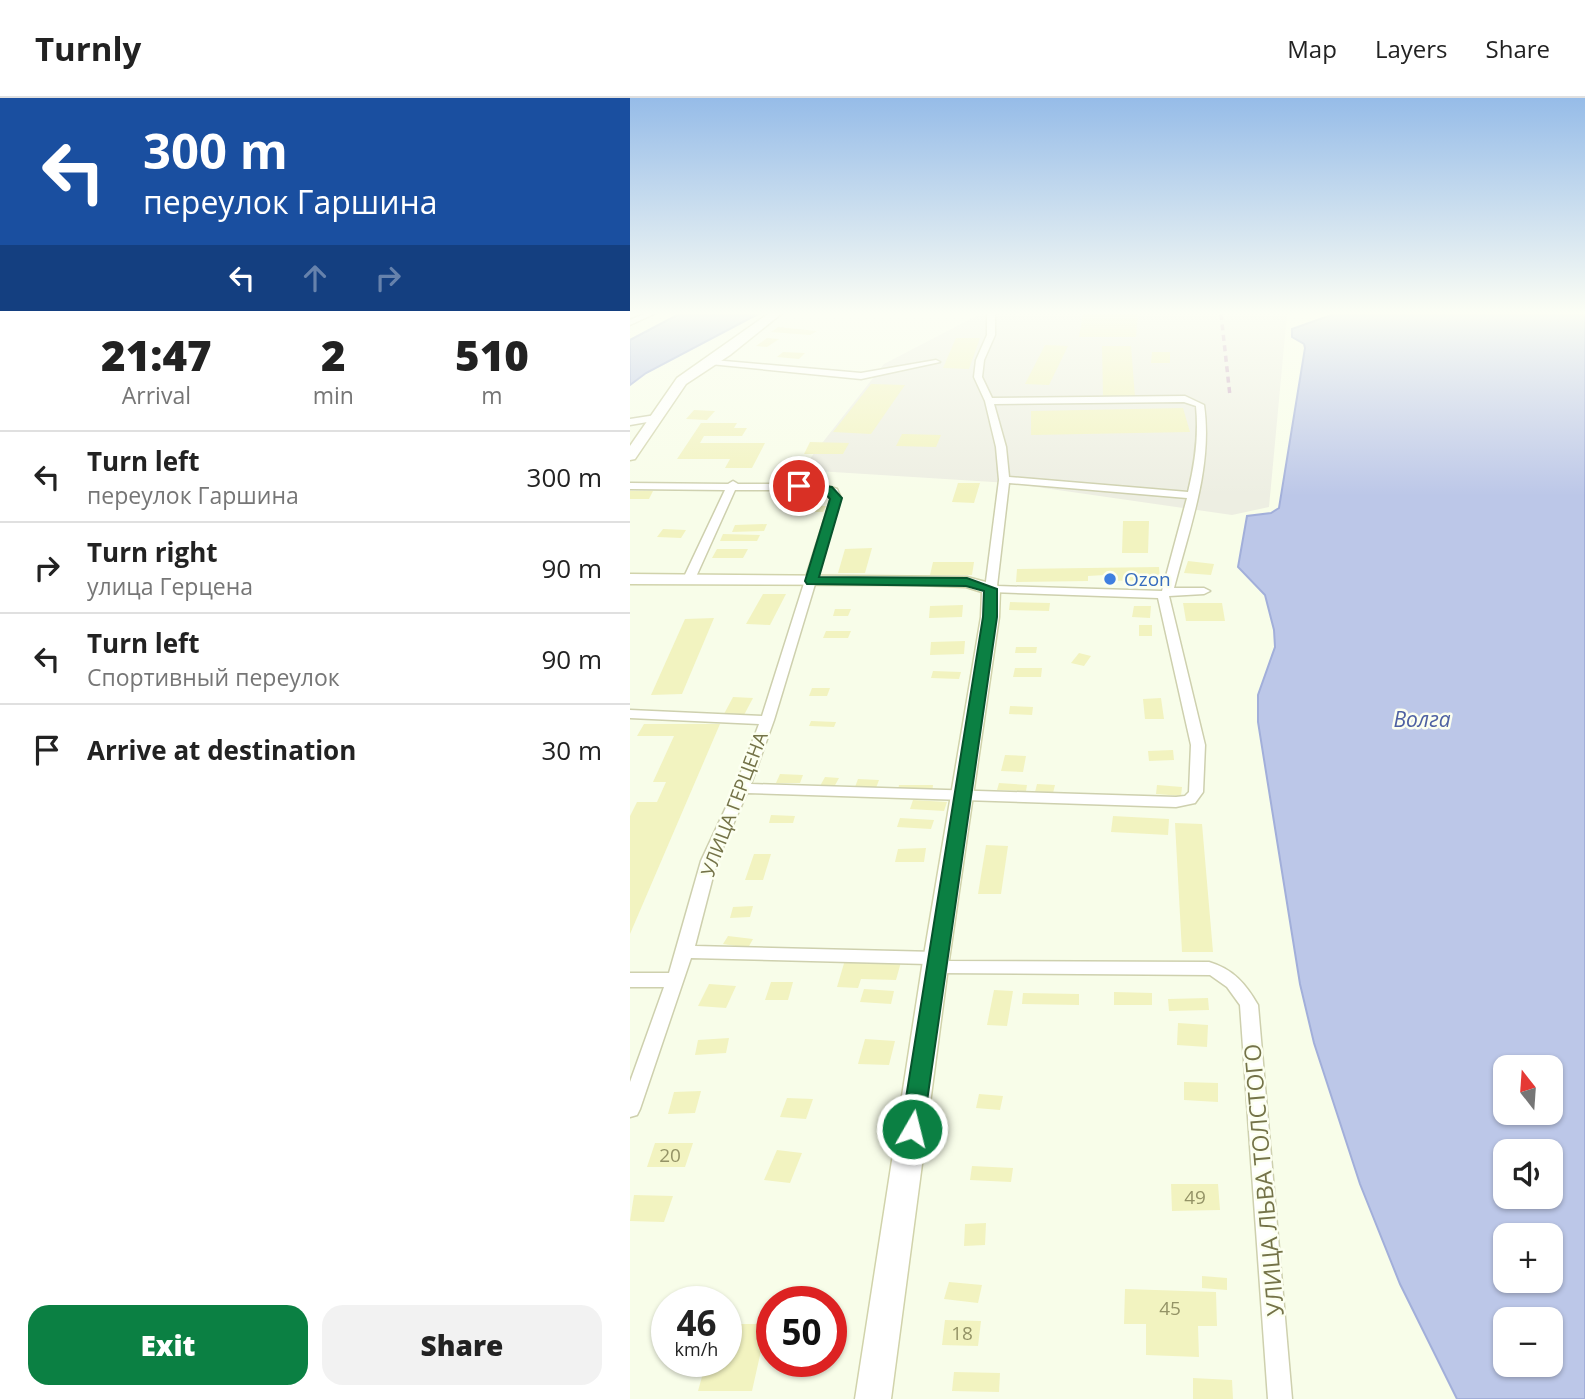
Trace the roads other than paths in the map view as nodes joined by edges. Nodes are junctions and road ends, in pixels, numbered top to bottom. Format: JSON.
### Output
{"nodes":[{"id":1,"x":692,"y":375,"type":"edge"},
{"id":2,"x":847,"y":375,"type":"edge"},
{"id":3,"x":868,"y":375,"type":"edge"},
{"id":4,"x":978,"y":375,"type":"edge"},
{"id":5,"x":989,"y":401,"type":"junction"},
{"id":6,"x":656,"y":418,"type":"junction"},
{"id":7,"x":630,"y":422,"type":"edge"},
{"id":8,"x":630,"y":456,"type":"edge"},
{"id":9,"x":1004,"y":480,"type":"junction"},
{"id":10,"x":733,"y":484,"type":"junction"},
{"id":11,"x":630,"y":486,"type":"edge"},
{"id":12,"x":1192,"y":495,"type":"junction"},
{"id":13,"x":630,"y":579,"type":"edge"},
{"id":14,"x":689,"y":579,"type":"junction"},
{"id":15,"x":811,"y":581,"type":"junction"},
{"id":16,"x":991,"y":589,"type":"junction"},
{"id":17,"x":1204,"y":591,"type":"dead end"},
{"id":18,"x":1165,"y":594,"type":"junction"},
{"id":19,"x":630,"y":714,"type":"edge"},
{"id":20,"x":767,"y":720,"type":"junction"},
{"id":21,"x":742,"y":788,"type":"junction"},
{"id":22,"x":961,"y":793,"type":"junction"},
{"id":23,"x":685,"y":952,"type":"junction"},
{"id":24,"x":936,"y":962,"type":"junction"},
{"id":25,"x":630,"y":980,"type":"edge"},
{"id":26,"x":674,"y":980,"type":"junction"},
{"id":27,"x":630,"y":1109,"type":"edge"},
{"id":28,"x":873,"y":1399,"type":"edge"},
{"id":29,"x":1280,"y":1399,"type":"edge"}],
"edges":[{"from":1,"to":6,"type":"main road"},
{"from":2,"to":3,"type":"street"},
{"from":4,"to":5,"type":"street"},
{"from":5,"to":9,"type":"street"},
{"from":5,"to":12,"type":"street"},
{"from":6,"to":7,"type":"street"},
{"from":6,"to":8,"type":"main road"},
{"from":9,"to":12,"type":"street"},
{"from":9,"to":16,"type":"street"},
{"from":10,"to":11,"type":"street"},
{"from":10,"to":14,"type":"street"},
{"from":10,"to":15,"type":"street","name":"УЛИЦА ГЕРЦЕНА"},
{"from":12,"to":18,"type":"street"},
{"from":13,"to":14,"type":"main road"},
{"from":14,"to":15,"type":"main road"},
{"from":15,"to":16,"type":"main road"},
{"from":15,"to":20,"type":"street","name":"УЛИЦА ГЕРЦЕНА"},
{"from":16,"to":18,"type":"street"},
{"from":16,"to":22,"type":"main road"},
{"from":17,"to":18,"type":"street"},
{"from":18,"to":22,"type":"street"},
{"from":19,"to":20,"type":"street"},
{"from":20,"to":21,"type":"street","name":"УЛИЦА ГЕРЦЕНА"},
{"from":21,"to":22,"type":"street"},
{"from":21,"to":23,"type":"street","name":"УЛИЦА ГЕРЦЕНА"},
{"from":22,"to":24,"type":"main road"},
{"from":23,"to":24,"type":"street"},
{"from":23,"to":26,"type":"street","name":"УЛИЦА ГЕРЦЕНА"},
{"from":24,"to":28,"type":"main road"},
{"from":24,"to":29,"type":"street","name":"УЛИЦА ЛЬВА ТОЛСТОГО"},
{"from":25,"to":26,"type":"street"},
{"from":26,"to":27,"type":"street","name":"УЛИЦА ГЕРЦЕНА"}]}
